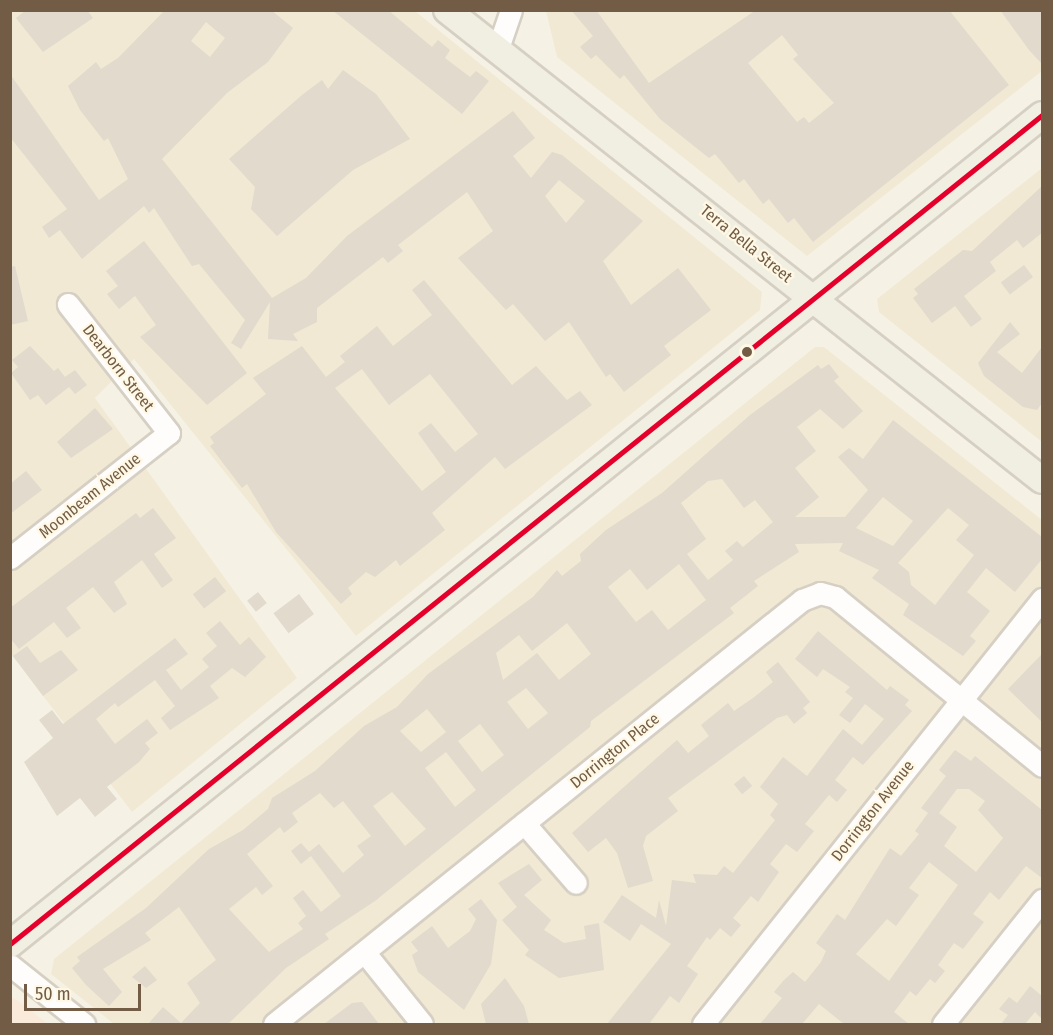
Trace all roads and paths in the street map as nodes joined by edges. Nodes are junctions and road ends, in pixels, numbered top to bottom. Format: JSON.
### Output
{"nodes":[{"id":1,"x":447,"y":10,"type":"edge"},
{"id":2,"x":511,"y":10,"type":"edge"},
{"id":3,"x":497,"y":51,"type":"junction"},
{"id":4,"x":1042,"y":115,"type":"edge"},
{"id":5,"x":817,"y":300,"type":"junction"},
{"id":6,"x":68,"y":304,"type":"dead end"},
{"id":7,"x":169,"y":433,"type":"joint"},
{"id":8,"x":1042,"y":480,"type":"edge"},
{"id":9,"x":10,"y":558,"type":"edge"},
{"id":10,"x":1042,"y":598,"type":"edge"},
{"id":11,"x":962,"y":700,"type":"junction"},
{"id":12,"x":1042,"y":766,"type":"edge"},
{"id":13,"x":524,"y":824,"type":"junction"},
{"id":14,"x":576,"y":883,"type":"dead end"},
{"id":15,"x":1042,"y":900,"type":"edge"},
{"id":16,"x":10,"y":944,"type":"edge"},
{"id":17,"x":365,"y":953,"type":"junction"},
{"id":18,"x":10,"y":965,"type":"edge"},
{"id":19,"x":84,"y":1024,"type":"edge"},
{"id":20,"x":274,"y":1024,"type":"edge"},
{"id":21,"x":422,"y":1024,"type":"edge"},
{"id":22,"x":703,"y":1024,"type":"edge"},
{"id":23,"x":943,"y":1024,"type":"edge"}],
"edges":[{"from":1,"to":3,"type":"main road","name":"Terra Bella Street"},
{"from":2,"to":3,"type":"street"},
{"from":3,"to":5,"type":"main road","name":"Terra Bella Street"},
{"from":4,"to":5,"type":"main road"},
{"from":5,"to":8,"type":"main road","name":"Terra Bella Street"},
{"from":5,"to":16,"type":"main road"},
{"from":6,"to":7,"type":"street","name":"Dearborn Street"},
{"from":7,"to":9,"type":"street","name":"Moonbeam Avenue"},
{"from":10,"to":11,"type":"street","name":"Dorrington Avenue"},
{"from":11,"to":12,"type":"street","name":"Dorrington Place"},
{"from":11,"to":13,"type":"street","name":"Dorrington Place"},
{"from":11,"to":22,"type":"street","name":"Dorrington Avenue"},
{"from":13,"to":14,"type":"street"},
{"from":13,"to":17,"type":"street","name":"Dorrington Place"},
{"from":15,"to":23,"type":"street"},
{"from":17,"to":20,"type":"street","name":"Dorrington Place"},
{"from":17,"to":21,"type":"street"},
{"from":18,"to":19,"type":"street"}]}
